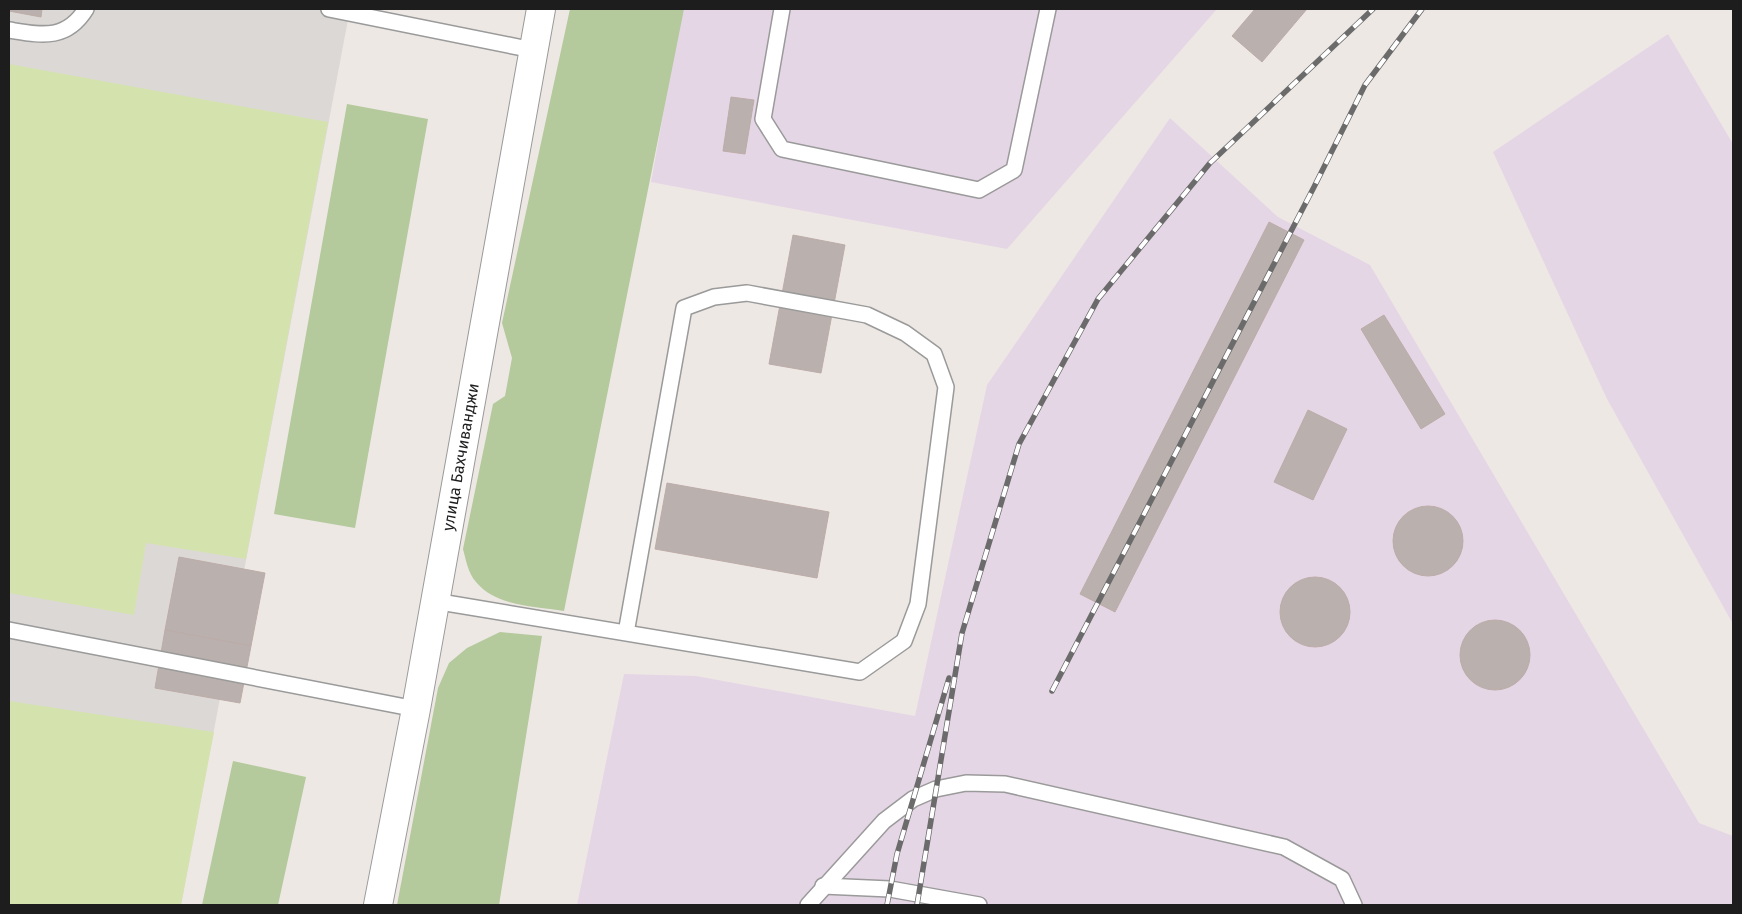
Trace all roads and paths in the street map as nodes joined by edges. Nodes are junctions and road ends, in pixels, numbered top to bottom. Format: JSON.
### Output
{"nodes":[{"id":1,"x":86,"y":9,"type":"edge"},
{"id":2,"x":329,"y":9,"type":"edge"},
{"id":3,"x":541,"y":9,"type":"edge"},
{"id":4,"x":782,"y":9,"type":"edge"},
{"id":5,"x":1048,"y":9,"type":"edge"},
{"id":6,"x":9,"y":30,"type":"edge"},
{"id":7,"x":533,"y":50,"type":"junction"},
{"id":8,"x":434,"y":601,"type":"junction"},
{"id":9,"x":9,"y":630,"type":"edge"},
{"id":10,"x":626,"y":633,"type":"junction"},
{"id":11,"x":416,"y":710,"type":"junction"},
{"id":12,"x":823,"y":886,"type":"junction"},
{"id":13,"x":378,"y":905,"type":"edge"},
{"id":14,"x":808,"y":905,"type":"edge"},
{"id":15,"x":979,"y":905,"type":"edge"},
{"id":16,"x":1354,"y":905,"type":"edge"}],
"edges":[{"from":1,"to":6,"type":"lane"},
{"from":2,"to":7,"type":"lane"},
{"from":3,"to":7,"type":"street","name":"улица Бахчиванджи"},
{"from":4,"to":5,"type":"lane"},
{"from":7,"to":8,"type":"street","name":"улица Бахчиванджи"},
{"from":8,"to":10,"type":"lane"},
{"from":8,"to":11,"type":"street","name":"улица Бахчиванджи"},
{"from":9,"to":11,"type":"lane"},
{"from":10,"to":10,"type":"lane"},
{"from":11,"to":13,"type":"street","name":"улица Бахчиванджи"},
{"from":12,"to":14,"type":"lane"},
{"from":12,"to":15,"type":"lane"},
{"from":12,"to":16,"type":"lane"}]}
